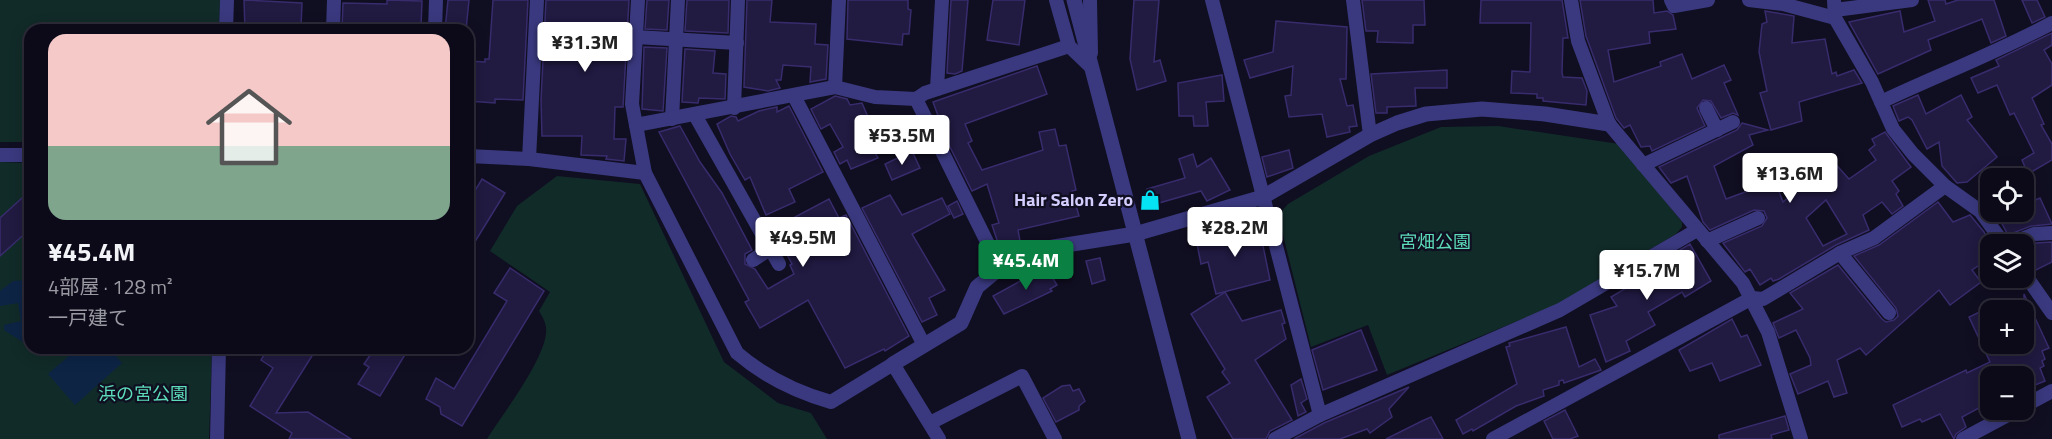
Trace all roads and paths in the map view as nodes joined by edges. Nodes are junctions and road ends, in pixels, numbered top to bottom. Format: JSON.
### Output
{"nodes":[{"id":1,"x":227,"y":0,"type":"edge"},
{"id":2,"x":334,"y":0,"type":"edge"},
{"id":3,"x":436,"y":0,"type":"edge"},
{"id":4,"x":537,"y":0,"type":"edge"},
{"id":5,"x":638,"y":0,"type":"edge"},
{"id":6,"x":678,"y":0,"type":"edge"},
{"id":7,"x":738,"y":0,"type":"edge"},
{"id":8,"x":839,"y":0,"type":"edge"},
{"id":9,"x":942,"y":0,"type":"edge"},
{"id":10,"x":1056,"y":0,"type":"edge"},
{"id":11,"x":1090,"y":0,"type":"edge"},
{"id":12,"x":1212,"y":0,"type":"edge"},
{"id":13,"x":1353,"y":0,"type":"edge"},
{"id":14,"x":1571,"y":0,"type":"edge"},
{"id":15,"x":1671,"y":0,"type":"edge"},
{"id":16,"x":1708,"y":0,"type":"edge"},
{"id":17,"x":1749,"y":0,"type":"edge"},
{"id":18,"x":1912,"y":0,"type":"edge"},
{"id":19,"x":1076,"y":7,"type":"edge"},
{"id":20,"x":1835,"y":9,"type":"edge"},
{"id":21,"x":2052,"y":23,"type":"edge"},
{"id":22,"x":226,"y":24,"type":"edge"},
{"id":23,"x":333,"y":24,"type":"edge"},
{"id":24,"x":435,"y":24,"type":"edge"},
{"id":25,"x":636,"y":37,"type":"junction"},
{"id":26,"x":676,"y":40,"type":"junction"},
{"id":27,"x":736,"y":43,"type":"junction"},
{"id":28,"x":1069,"y":46,"type":"junction"},
{"id":29,"x":1091,"y":67,"type":"junction"},
{"id":30,"x":835,"y":87,"type":"junction"},
{"id":31,"x":937,"y":89,"type":"junction"},
{"id":32,"x":794,"y":96,"type":"junction"},
{"id":33,"x":916,"y":99,"type":"junction"},
{"id":34,"x":1881,"y":102,"type":"junction"},
{"id":35,"x":734,"y":108,"type":"junction"},
{"id":36,"x":1706,"y":108,"type":"dead end"},
{"id":37,"x":695,"y":115,"type":"junction"},
{"id":38,"x":672,"y":119,"type":"junction"},
{"id":39,"x":1733,"y":122,"type":"dead end"},
{"id":40,"x":1609,"y":124,"type":"junction"},
{"id":41,"x":636,"y":125,"type":"junction"},
{"id":42,"x":1717,"y":130,"type":"junction"},
{"id":43,"x":1370,"y":135,"type":"junction"},
{"id":44,"x":0,"y":155,"type":"edge"},
{"id":45,"x":24,"y":155,"type":"edge"},
{"id":46,"x":474,"y":156,"type":"edge"},
{"id":47,"x":529,"y":159,"type":"junction"},
{"id":48,"x":1642,"y":165,"type":"junction"},
{"id":49,"x":645,"y":174,"type":"junction"},
{"id":50,"x":1945,"y":186,"type":"junction"},
{"id":51,"x":1263,"y":197,"type":"junction"},
{"id":52,"x":1758,"y":218,"type":"dead end"},
{"id":53,"x":1697,"y":230,"type":"junction"},
{"id":54,"x":2052,"y":233,"type":"edge"},
{"id":55,"x":1135,"y":234,"type":"junction"},
{"id":56,"x":1997,"y":234,"type":"edge"},
{"id":57,"x":2034,"y":234,"type":"edge"},
{"id":58,"x":1707,"y":241,"type":"junction"},
{"id":59,"x":770,"y":249,"type":"junction"},
{"id":60,"x":1840,"y":253,"type":"junction"},
{"id":61,"x":753,"y":260,"type":"dead end"},
{"id":62,"x":779,"y":264,"type":"dead end"},
{"id":63,"x":1000,"y":268,"type":"junction"},
{"id":64,"x":2034,"y":287,"type":"edge"},
{"id":65,"x":1752,"y":298,"type":"junction"},
{"id":66,"x":1889,"y":313,"type":"dead end"},
{"id":67,"x":2052,"y":313,"type":"edge"},
{"id":68,"x":924,"y":345,"type":"junction"},
{"id":69,"x":219,"y":354,"type":"edge"},
{"id":70,"x":893,"y":364,"type":"junction"},
{"id":71,"x":2052,"y":390,"type":"edge"},
{"id":72,"x":2034,"y":400,"type":"edge"},
{"id":73,"x":1320,"y":415,"type":"junction"},
{"id":74,"x":1998,"y":420,"type":"edge"},
{"id":75,"x":930,"y":423,"type":"junction"},
{"id":76,"x":217,"y":439,"type":"edge"},
{"id":77,"x":939,"y":439,"type":"edge"},
{"id":78,"x":1055,"y":439,"type":"edge"},
{"id":79,"x":1189,"y":439,"type":"edge"},
{"id":80,"x":1275,"y":439,"type":"edge"},
{"id":81,"x":1493,"y":439,"type":"edge"},
{"id":82,"x":1801,"y":439,"type":"edge"},
{"id":83,"x":1963,"y":439,"type":"edge"}],
"edges":[{"from":1,"to":22,"type":"street"},
{"from":2,"to":23,"type":"street"},
{"from":3,"to":24,"type":"street"},
{"from":4,"to":47,"type":"street"},
{"from":5,"to":25,"type":"street"},
{"from":6,"to":26,"type":"street"},
{"from":7,"to":27,"type":"street"},
{"from":8,"to":30,"type":"street"},
{"from":9,"to":31,"type":"street"},
{"from":10,"to":28,"type":"street"},
{"from":11,"to":29,"type":"street"},
{"from":12,"to":51,"type":"street"},
{"from":13,"to":43,"type":"street"},
{"from":14,"to":40,"type":"street"},
{"from":15,"to":16,"type":"street"},
{"from":17,"to":20,"type":"street"},
{"from":18,"to":20,"type":"street"},
{"from":19,"to":29,"type":"street"},
{"from":20,"to":34,"type":"street"},
{"from":21,"to":34,"type":"street"},
{"from":25,"to":26,"type":"street"},
{"from":25,"to":41,"type":"street"},
{"from":26,"to":27,"type":"street"},
{"from":26,"to":38,"type":"street"},
{"from":27,"to":35,"type":"street"},
{"from":28,"to":29,"type":"street"},
{"from":28,"to":31,"type":"street"},
{"from":29,"to":55,"type":"street"},
{"from":30,"to":32,"type":"street"},
{"from":30,"to":33,"type":"street"},
{"from":31,"to":33,"type":"street"},
{"from":32,"to":35,"type":"street"},
{"from":32,"to":68,"type":"street"},
{"from":33,"to":63,"type":"street"},
{"from":34,"to":50,"type":"street"},
{"from":35,"to":37,"type":"street"},
{"from":36,"to":42,"type":"street"},
{"from":37,"to":38,"type":"street"},
{"from":37,"to":59,"type":"street"},
{"from":38,"to":41,"type":"street"},
{"from":39,"to":42,"type":"street"},
{"from":40,"to":43,"type":"street"},
{"from":40,"to":48,"type":"street"},
{"from":41,"to":49,"type":"street"},
{"from":42,"to":48,"type":"street"},
{"from":43,"to":51,"type":"street"},
{"from":44,"to":45,"type":"street"},
{"from":46,"to":47,"type":"street"},
{"from":47,"to":49,"type":"street"},
{"from":48,"to":53,"type":"street"},
{"from":49,"to":70,"type":"street"},
{"from":50,"to":56,"type":"street"},
{"from":50,"to":60,"type":"street"},
{"from":51,"to":55,"type":"street"},
{"from":51,"to":73,"type":"street"},
{"from":52,"to":58,"type":"street"},
{"from":53,"to":58,"type":"street"},
{"from":53,"to":73,"type":"street"},
{"from":54,"to":57,"type":"street"},
{"from":55,"to":63,"type":"street"},
{"from":55,"to":79,"type":"street"},
{"from":58,"to":65,"type":"street"},
{"from":59,"to":61,"type":"street"},
{"from":59,"to":62,"type":"street"},
{"from":60,"to":65,"type":"street"},
{"from":60,"to":66,"type":"street"},
{"from":63,"to":68,"type":"street"},
{"from":64,"to":67,"type":"street"},
{"from":65,"to":81,"type":"street"},
{"from":65,"to":82,"type":"street"},
{"from":68,"to":70,"type":"street"},
{"from":69,"to":76,"type":"street"},
{"from":70,"to":75,"type":"street"},
{"from":71,"to":72,"type":"street"},
{"from":73,"to":80,"type":"street"},
{"from":74,"to":83,"type":"street"},
{"from":75,"to":77,"type":"street"},
{"from":75,"to":78,"type":"street"}]}
